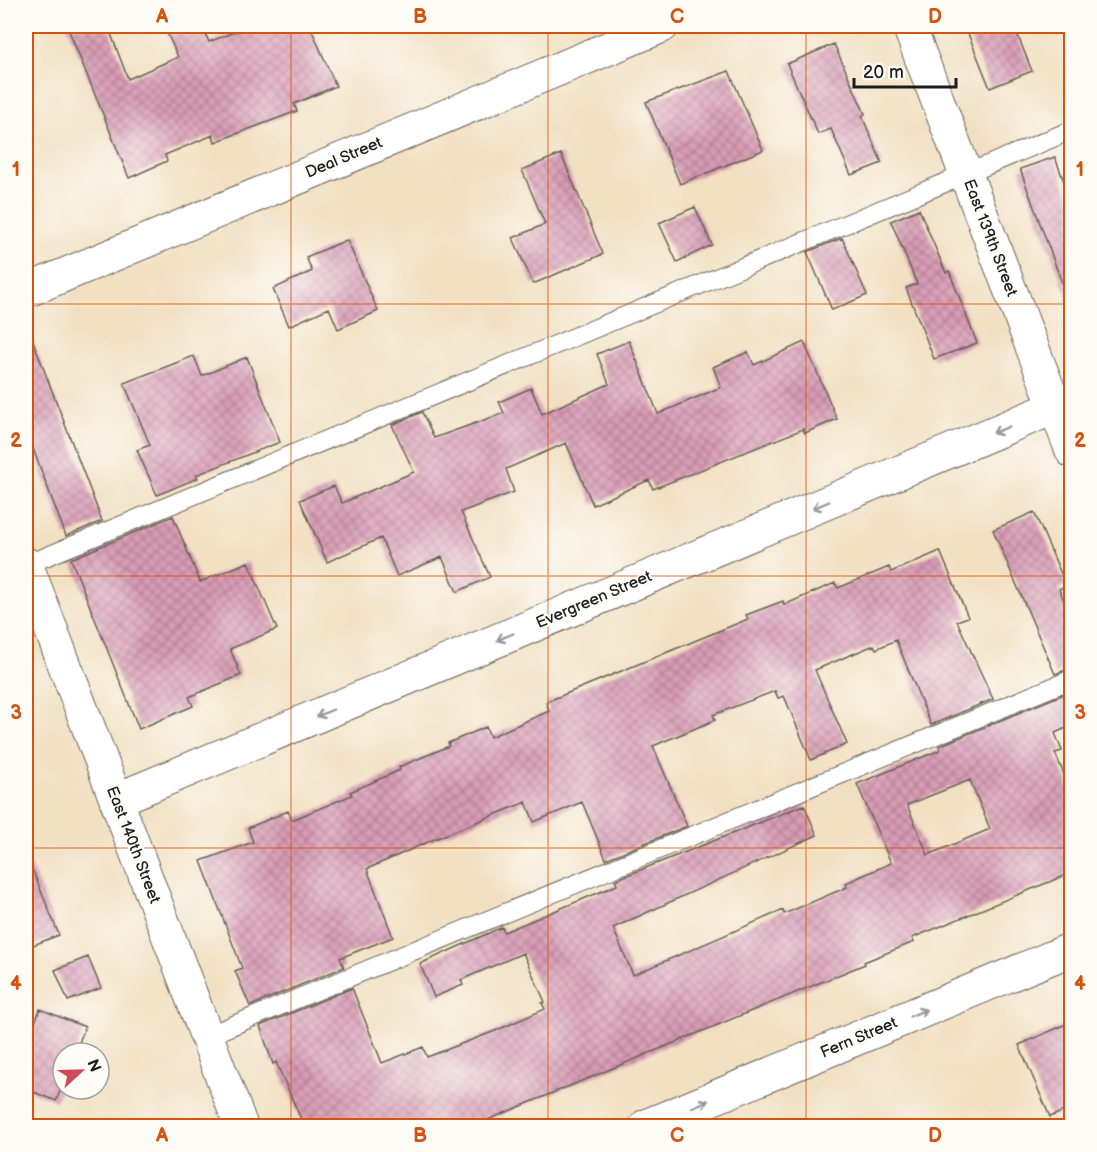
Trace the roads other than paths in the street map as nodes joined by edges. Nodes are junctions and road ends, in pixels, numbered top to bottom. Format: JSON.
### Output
{"nodes":[{"id":1,"x":662,"y":26,"type":"edge"},
{"id":2,"x":909,"y":26,"type":"edge"},
{"id":3,"x":1071,"y":130,"type":"edge"},
{"id":4,"x":966,"y":174,"type":"junction"},
{"id":5,"x":26,"y":291,"type":"edge"},
{"id":6,"x":1063,"y":404,"type":"edge"},
{"id":7,"x":1071,"y":451,"type":"edge"},
{"id":8,"x":26,"y":564,"type":"edge"},
{"id":9,"x":1071,"y":679,"type":"edge"},
{"id":10,"x":116,"y":800,"type":"junction"},
{"id":11,"x":1071,"y":949,"type":"edge"},
{"id":12,"x":207,"y":1036,"type":"junction"},
{"id":13,"x":241,"y":1126,"type":"edge"},
{"id":14,"x":646,"y":1126,"type":"edge"}],
"edges":[{"from":1,"to":5,"type":"street","name":"Deal Street"},
{"from":2,"to":4,"type":"street","name":"East 139th Street"},
{"from":3,"to":4,"type":"lane"},
{"from":4,"to":6,"type":"street","name":"East 139th Street"},
{"from":4,"to":8,"type":"lane"},
{"from":6,"to":7,"type":"street","name":"East 139th Street"},
{"from":6,"to":10,"type":"street","name":"Evergreen Street","one_way":true},
{"from":8,"to":10,"type":"street","name":"East 140th Street"},
{"from":9,"to":12,"type":"lane"},
{"from":10,"to":12,"type":"street","name":"East 140th Street"},
{"from":14,"to":11,"type":"street","name":"Fern Street","one_way":true},
{"from":12,"to":13,"type":"street","name":"East 140th Street"}]}
